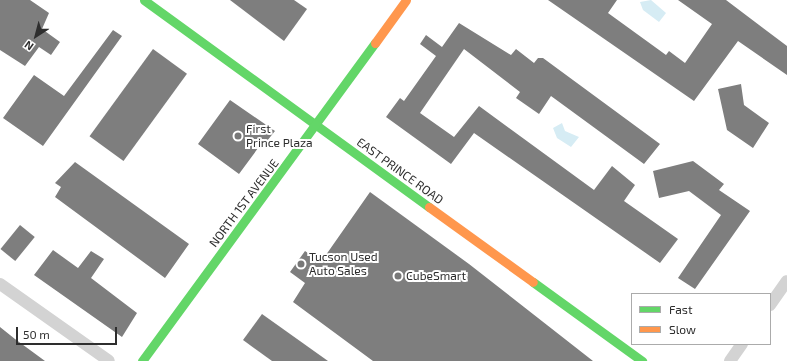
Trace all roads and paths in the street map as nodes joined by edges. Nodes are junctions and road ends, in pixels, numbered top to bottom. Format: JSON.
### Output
{"nodes":[{"id":1,"x":144,"y":0,"type":"edge"},
{"id":2,"x":406,"y":0,"type":"edge"},
{"id":3,"x":317,"y":125,"type":"junction"},
{"id":4,"x":787,"y":282,"type":"edge"},
{"id":5,"x":0,"y":284,"type":"edge"},
{"id":6,"x":771,"y":304,"type":"edge"},
{"id":7,"x":741,"y":345,"type":"edge"},
{"id":8,"x":109,"y":361,"type":"edge"},
{"id":9,"x":142,"y":361,"type":"edge"},
{"id":10,"x":642,"y":361,"type":"edge"},
{"id":11,"x":730,"y":361,"type":"edge"}],
"edges":[{"from":1,"to":3,"type":"main road","name":"EAST PRINCE ROAD"},
{"from":2,"to":3,"type":"main road","name":"NORTH 1ST AVENUE"},
{"from":3,"to":9,"type":"main road","name":"NORTH 1ST AVENUE"},
{"from":3,"to":10,"type":"main road","name":"EAST PRINCE ROAD"},
{"from":4,"to":6,"type":"street"},
{"from":5,"to":8,"type":"street"},
{"from":7,"to":11,"type":"street"}]}
